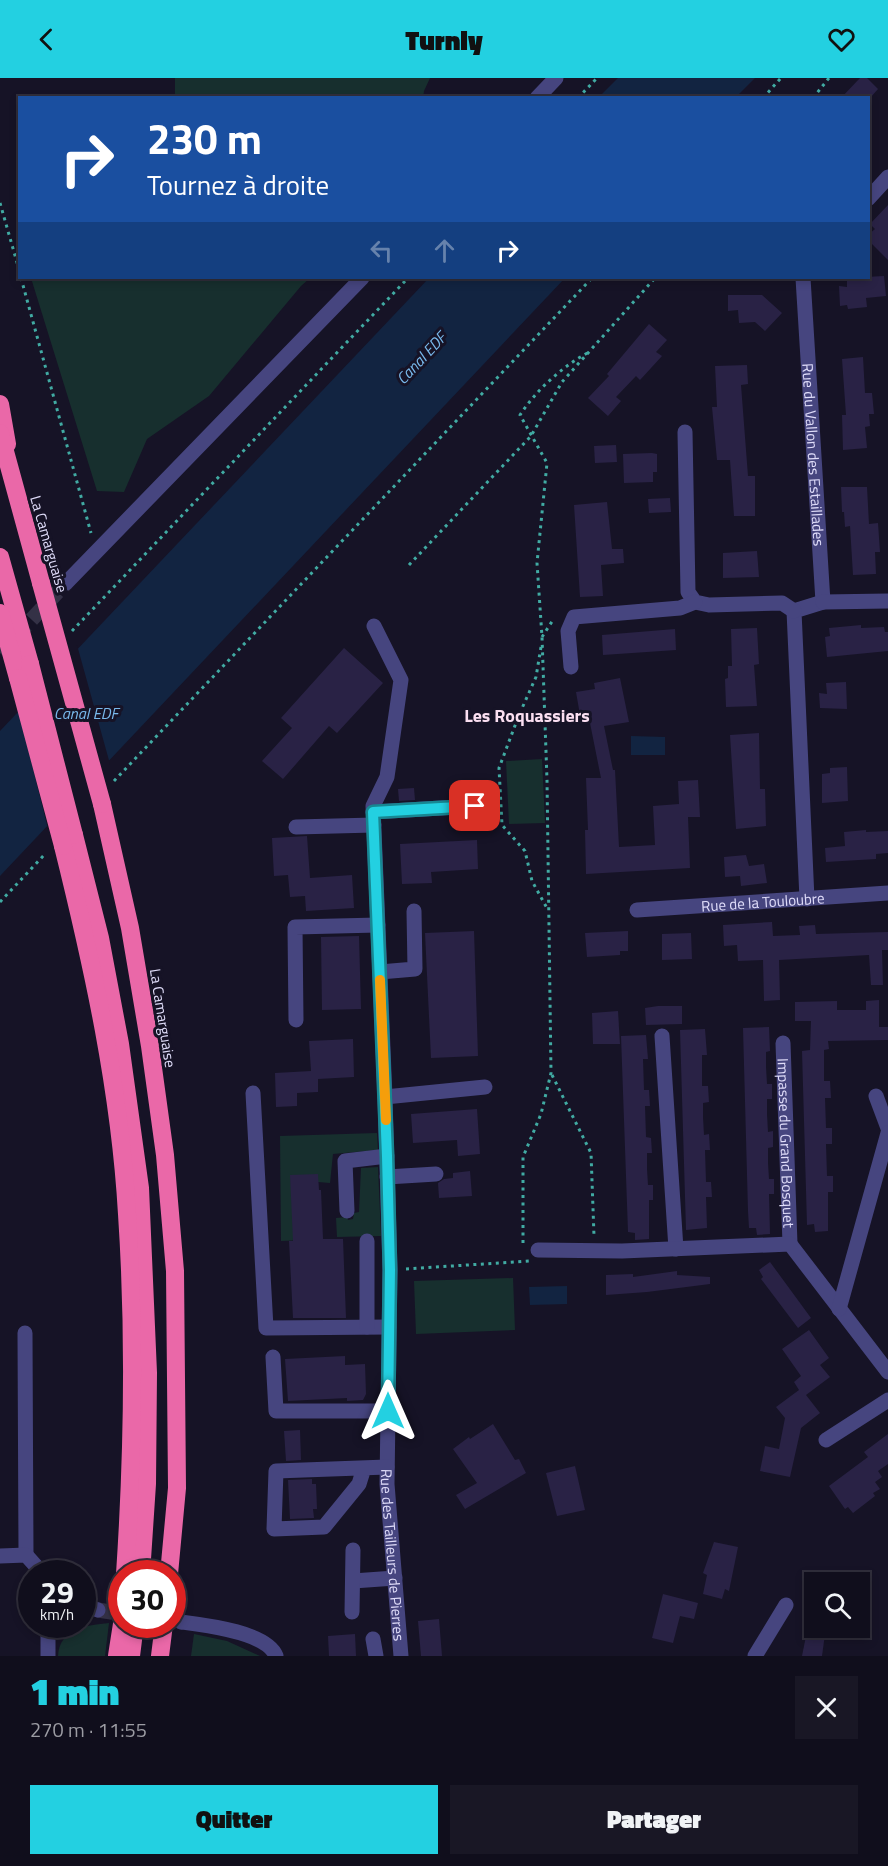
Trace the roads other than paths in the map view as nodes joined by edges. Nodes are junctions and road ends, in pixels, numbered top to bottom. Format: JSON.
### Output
{"nodes":[{"id":1,"x":556,"y":78,"type":"edge"},
{"id":2,"x":539,"y":96,"type":"edge"},
{"id":3,"x":888,"y":177,"type":"edge"},
{"id":4,"x":870,"y":197,"type":"edge"},
{"id":5,"x":361,"y":279,"type":"edge"},
{"id":6,"x":803,"y":279,"type":"edge"},
{"id":7,"x":0,"y":404,"type":"edge"},
{"id":8,"x":685,"y":432,"type":"dead end"},
{"id":9,"x":0,"y":433,"type":"edge"},
{"id":10,"x":13,"y":482,"type":"junction"},
{"id":11,"x":0,"y":557,"type":"edge"},
{"id":12,"x":0,"y":577,"type":"edge"},
{"id":13,"x":66,"y":583,"type":"tunnel mouth"},
{"id":14,"x":888,"y":601,"type":"edge"},
{"id":15,"x":694,"y":602,"type":"junction"},
{"id":16,"x":823,"y":602,"type":"junction"},
{"id":17,"x":794,"y":611,"type":"junction"},
{"id":18,"x":0,"y":613,"type":"edge"},
{"id":19,"x":374,"y":627,"type":"dead end"},
{"id":20,"x":29,"y":660,"type":"junction"},
{"id":21,"x":571,"y":667,"type":"dead end"},
{"id":22,"x":475,"y":806,"type":"dead end"},
{"id":23,"x":373,"y":814,"type":"junction"},
{"id":24,"x":296,"y":827,"type":"dead end"},
{"id":25,"x":61,"y":845,"type":"junction"},
{"id":26,"x":888,"y":893,"type":"edge"},
{"id":27,"x":807,"y":899,"type":"junction"},
{"id":28,"x":637,"y":910,"type":"dead end"},
{"id":29,"x":414,"y":911,"type":"dead end"},
{"id":30,"x":378,"y":925,"type":"junction"},
{"id":31,"x":380,"y":972,"type":"junction"},
{"id":32,"x":296,"y":1020,"type":"dead end"},
{"id":33,"x":662,"y":1036,"type":"dead end"},
{"id":34,"x":783,"y":1043,"type":"dead end"},
{"id":35,"x":485,"y":1087,"type":"dead end"},
{"id":36,"x":253,"y":1093,"type":"dead end"},
{"id":37,"x":876,"y":1096,"type":"dead end"},
{"id":38,"x":385,"y":1097,"type":"junction"},
{"id":39,"x":888,"y":1128,"type":"edge"},
{"id":40,"x":888,"y":1133,"type":"edge"},
{"id":41,"x":387,"y":1156,"type":"junction"},
{"id":42,"x":436,"y":1174,"type":"dead end"},
{"id":43,"x":387,"y":1177,"type":"junction"},
{"id":44,"x":347,"y":1211,"type":"dead end"},
{"id":45,"x":367,"y":1241,"type":"dead end"},
{"id":46,"x":790,"y":1244,"type":"junction"},
{"id":47,"x":676,"y":1248,"type":"junction"},
{"id":48,"x":530,"y":1250,"type":"road end"},
{"id":49,"x":839,"y":1309,"type":"junction"},
{"id":50,"x":367,"y":1327,"type":"junction"},
{"id":51,"x":389,"y":1327,"type":"junction"},
{"id":52,"x":25,"y":1333,"type":"dead end"},
{"id":53,"x":273,"y":1357,"type":"dead end"},
{"id":54,"x":888,"y":1372,"type":"edge"},
{"id":55,"x":888,"y":1400,"type":"edge"},
{"id":56,"x":388,"y":1411,"type":"junction"},
{"id":57,"x":826,"y":1440,"type":"dead end"},
{"id":58,"x":387,"y":1467,"type":"junction"},
{"id":59,"x":364,"y":1468,"type":"junction"},
{"id":60,"x":354,"y":1550,"type":"dead end"},
{"id":61,"x":0,"y":1556,"type":"edge"},
{"id":62,"x":26,"y":1556,"type":"junction"},
{"id":63,"x":30,"y":1560,"type":"edge"},
{"id":64,"x":126,"y":1560,"type":"edge"},
{"id":65,"x":142,"y":1560,"type":"edge"},
{"id":66,"x":170,"y":1560,"type":"edge"},
{"id":67,"x":395,"y":1578,"type":"junction"},
{"id":68,"x":353,"y":1581,"type":"junction"},
{"id":69,"x":786,"y":1605,"type":"dead end"},
{"id":70,"x":352,"y":1612,"type":"dead end"},
{"id":71,"x":186,"y":1625,"type":"edge"},
{"id":72,"x":48,"y":1638,"type":"edge"},
{"id":73,"x":120,"y":1638,"type":"edge"},
{"id":74,"x":133,"y":1638,"type":"edge"},
{"id":75,"x":167,"y":1638,"type":"edge"},
{"id":76,"x":373,"y":1639,"type":"dead end"},
{"id":77,"x":48,"y":1656,"type":"edge"},
{"id":78,"x":117,"y":1656,"type":"edge"},
{"id":79,"x":131,"y":1656,"type":"edge"},
{"id":80,"x":160,"y":1656,"type":"edge"},
{"id":81,"x":276,"y":1656,"type":"edge"},
{"id":82,"x":376,"y":1656,"type":"edge"},
{"id":83,"x":402,"y":1656,"type":"edge"},
{"id":84,"x":755,"y":1656,"type":"edge"}],
"edges":[{"from":1,"to":2,"type":"street"},
{"from":3,"to":4,"type":"street"},
{"from":5,"to":13,"type":"street"},
{"from":6,"to":16,"type":"street","name":"Rue du Vallon des Estaillades"},
{"from":7,"to":10,"type":"highway"},
{"from":8,"to":15,"type":"street"},
{"from":9,"to":10,"type":"highway"},
{"from":10,"to":66,"type":"highway","name":"La Camarguaise","bridge":true},
{"from":11,"to":20,"type":"highway"},
{"from":12,"to":20,"type":"highway"},
{"from":14,"to":16,"type":"street"},
{"from":15,"to":17,"type":"street"},
{"from":15,"to":21,"type":"street"},
{"from":16,"to":17,"type":"street"},
{"from":17,"to":27,"type":"street"},
{"from":18,"to":25,"type":"highway","bridge":true},
{"from":19,"to":23,"type":"street"},
{"from":20,"to":25,"type":"highway","bridge":true},
{"from":22,"to":23,"type":"street"},
{"from":23,"to":24,"type":"street"},
{"from":23,"to":30,"type":"street","name":"Rue des Tailleurs de Pierres"},
{"from":25,"to":64,"type":"highway"},
{"from":25,"to":65,"type":"highway"},
{"from":26,"to":27,"type":"street","name":"Rue de la Touloubre"},
{"from":27,"to":28,"type":"street","name":"Rue de la Touloubre"},
{"from":29,"to":31,"type":"street"},
{"from":30,"to":31,"type":"street","name":"Rue des Tailleurs de Pierres"},
{"from":30,"to":32,"type":"street"},
{"from":31,"to":38,"type":"street","name":"Rue des Tailleurs de Pierres"},
{"from":33,"to":47,"type":"street"},
{"from":34,"to":46,"type":"street","name":"Impasse du Grand Bosquet"},
{"from":35,"to":38,"type":"street"},
{"from":36,"to":50,"type":"street"},
{"from":37,"to":39,"type":"street"},
{"from":38,"to":41,"type":"street","name":"Rue des Tailleurs de Pierres"},
{"from":40,"to":49,"type":"street"},
{"from":41,"to":43,"type":"street","name":"Rue des Tailleurs de Pierres"},
{"from":41,"to":44,"type":"street"},
{"from":42,"to":43,"type":"street"},
{"from":43,"to":51,"type":"street","name":"Rue des Tailleurs de Pierres"},
{"from":45,"to":50,"type":"street"},
{"from":46,"to":47,"type":"street"},
{"from":46,"to":49,"type":"street"},
{"from":47,"to":48,"type":"street"},
{"from":49,"to":54,"type":"street"},
{"from":50,"to":51,"type":"street"},
{"from":51,"to":56,"type":"street","name":"Rue des Tailleurs de Pierres"},
{"from":52,"to":62,"type":"street"},
{"from":53,"to":56,"type":"street"},
{"from":55,"to":57,"type":"street"},
{"from":56,"to":58,"type":"street","name":"Rue des Tailleurs de Pierres"},
{"from":58,"to":59,"type":"street"},
{"from":58,"to":67,"type":"street","name":"Rue des Tailleurs de Pierres"},
{"from":59,"to":59,"type":"street"},
{"from":60,"to":68,"type":"street"},
{"from":61,"to":62,"type":"street"},
{"from":62,"to":63,"type":"street"},
{"from":67,"to":68,"type":"street"},
{"from":67,"to":83,"type":"street","name":"Rue des Tailleurs de Pierres"},
{"from":68,"to":70,"type":"street"},
{"from":69,"to":84,"type":"street"},
{"from":71,"to":81,"type":"street"},
{"from":72,"to":77,"type":"street"},
{"from":73,"to":78,"type":"highway"},
{"from":74,"to":79,"type":"highway"},
{"from":75,"to":80,"type":"highway"},
{"from":76,"to":82,"type":"street"}]}
